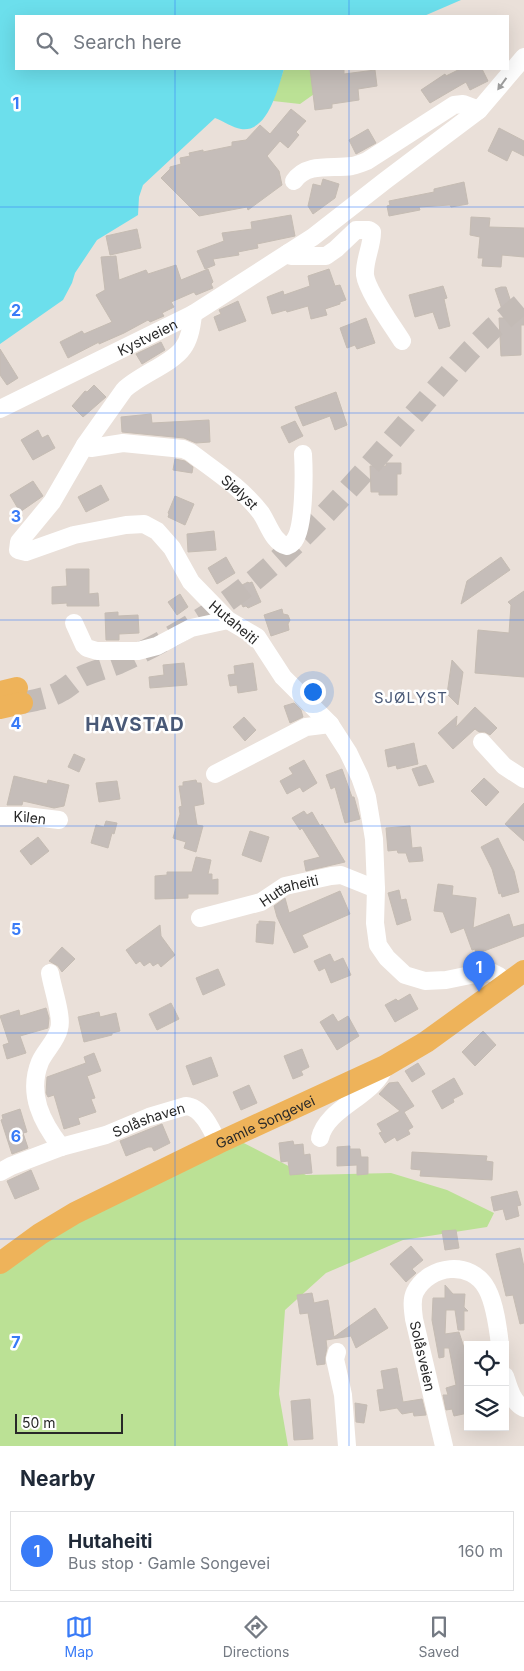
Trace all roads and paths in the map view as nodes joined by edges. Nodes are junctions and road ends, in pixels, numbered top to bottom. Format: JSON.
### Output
{"nodes":[{"id":1,"x":524,"y":57,"type":"edge"},
{"id":2,"x":479,"y":110,"type":"junction"},
{"id":3,"x":294,"y":181,"type":"dead end"},
{"id":4,"x":288,"y":253,"type":"junction"},
{"id":5,"x":193,"y":314,"type":"junction"},
{"id":6,"x":402,"y":341,"type":"dead end"},
{"id":7,"x":0,"y":409,"type":"edge"},
{"id":8,"x":85,"y":445,"type":"junction"},
{"id":9,"x":303,"y":454,"type":"dead end"},
{"id":10,"x":228,"y":620,"type":"junction"},
{"id":11,"x":74,"y":623,"type":"dead end"},
{"id":12,"x":13,"y":694,"type":"tunnel mouth"},
{"id":13,"x":0,"y":708,"type":"edge"},
{"id":14,"x":330,"y":724,"type":"junction"},
{"id":15,"x":482,"y":742,"type":"dead end"},
{"id":16,"x":215,"y":774,"type":"dead end"},
{"id":17,"x":524,"y":779,"type":"edge"},
{"id":18,"x":0,"y":816,"type":"edge"},
{"id":19,"x":59,"y":820,"type":"dead end"},
{"id":20,"x":376,"y":890,"type":"junction"},
{"id":21,"x":200,"y":918,"type":"dead end"},
{"id":22,"x":524,"y":971,"type":"edge"},
{"id":23,"x":50,"y":972,"type":"dead end"},
{"id":24,"x":505,"y":985,"type":"junction"},
{"id":25,"x":385,"y":1066,"type":"junction"},
{"id":26,"x":320,"y":1138,"type":"dead end"},
{"id":27,"x":218,"y":1143,"type":"junction"},
{"id":28,"x":61,"y":1147,"type":"junction"},
{"id":29,"x":0,"y":1172,"type":"edge"},
{"id":30,"x":0,"y":1263,"type":"edge"},
{"id":31,"x":499,"y":1341,"type":"edge"},
{"id":32,"x":337,"y":1352,"type":"dead end"},
{"id":33,"x":509,"y":1386,"type":"edge"},
{"id":34,"x":524,"y":1408,"type":"edge"},
{"id":35,"x":347,"y":1446,"type":"edge"},
{"id":36,"x":444,"y":1446,"type":"edge"}],
"edges":[{"from":1,"to":2,"type":"street","name":"Kystveien","one_way":true},
{"from":2,"to":3,"type":"street"},
{"from":2,"to":4,"type":"street","name":"Kystveien"},
{"from":4,"to":5,"type":"street","name":"Kystveien"},
{"from":4,"to":6,"type":"street"},
{"from":5,"to":7,"type":"street","name":"Kystveien"},
{"from":5,"to":8,"type":"street"},
{"from":8,"to":9,"type":"street","name":"Sjølyst"},
{"from":8,"to":10,"type":"street","name":"Hutaheiti"},
{"from":10,"to":11,"type":"street"},
{"from":10,"to":14,"type":"street","name":"Hutaheiti"},
{"from":12,"to":13,"type":"main road"},
{"from":14,"to":16,"type":"street"},
{"from":14,"to":20,"type":"street","name":"Hutaheiti"},
{"from":15,"to":17,"type":"street"},
{"from":18,"to":19,"type":"street","name":"Kilen"},
{"from":20,"to":21,"type":"street","name":"Huttaheiti"},
{"from":20,"to":24,"type":"street","name":"Hutaheiti"},
{"from":22,"to":24,"type":"main road","name":"Gamle Songevei"},
{"from":23,"to":28,"type":"street"},
{"from":24,"to":25,"type":"main road","name":"Gamle Songevei"},
{"from":25,"to":26,"type":"street"},
{"from":25,"to":27,"type":"main road","name":"Gamle Songevei"},
{"from":27,"to":28,"type":"street","name":"Solåshaven"},
{"from":27,"to":30,"type":"main road","name":"Gamle Songevei"},
{"from":28,"to":29,"type":"street","name":"Solåshaven"},
{"from":31,"to":36,"type":"street","name":"Solåsveien"},
{"from":32,"to":35,"type":"street"},
{"from":33,"to":34,"type":"street"}]}
